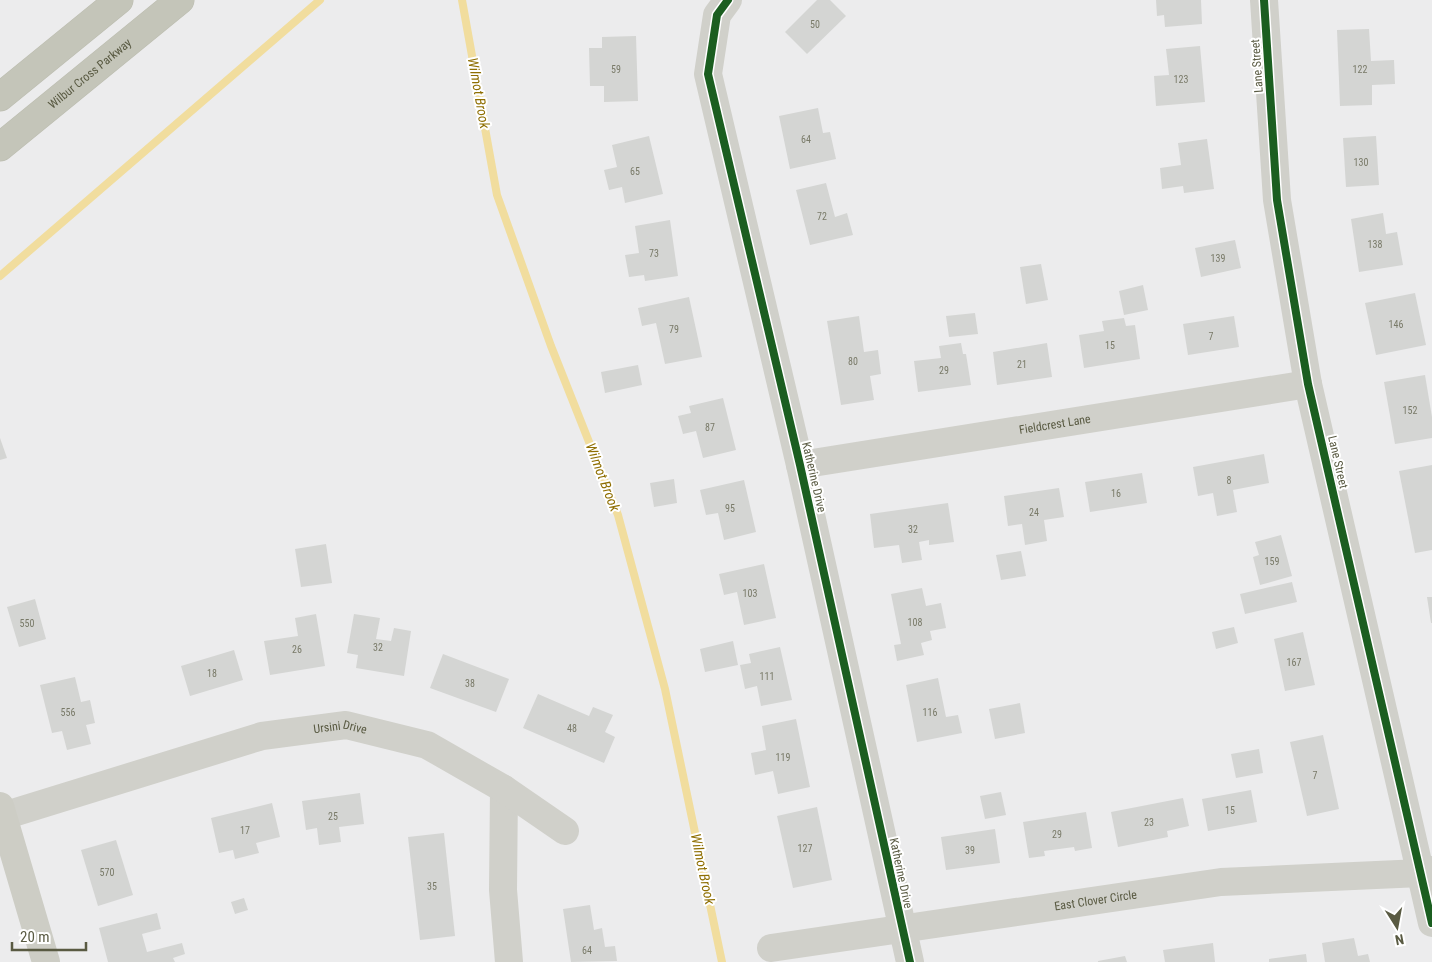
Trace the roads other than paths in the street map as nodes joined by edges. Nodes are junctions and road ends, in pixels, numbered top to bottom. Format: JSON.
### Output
{"nodes":[{"id":1,"x":119,"y":0,"type":"edge"},
{"id":2,"x":180,"y":0,"type":"edge"},
{"id":3,"x":728,"y":0,"type":"edge"},
{"id":4,"x":1264,"y":0,"type":"edge"},
{"id":5,"x":0,"y":97,"type":"edge"},
{"id":6,"x":0,"y":147,"type":"edge"},
{"id":7,"x":1308,"y":384,"type":"junction"},
{"id":8,"x":800,"y":465,"type":"junction"},
{"id":9,"x":504,"y":789,"type":"junction"},
{"id":10,"x":2,"y":811,"type":"edge"},
{"id":11,"x":565,"y":831,"type":"dead end"},
{"id":12,"x":1426,"y":871,"type":"edge"},
{"id":13,"x":1432,"y":923,"type":"edge"},
{"id":14,"x":902,"y":930,"type":"junction"},
{"id":15,"x":771,"y":948,"type":"dead end"},
{"id":16,"x":46,"y":962,"type":"edge"},
{"id":17,"x":510,"y":962,"type":"edge"},
{"id":18,"x":910,"y":962,"type":"edge"}],
"edges":[{"from":1,"to":5,"type":"highway"},
{"from":2,"to":6,"type":"highway","name":"Wilbur Cross Parkway"},
{"from":3,"to":8,"type":"street","name":"Katherine Drive"},
{"from":4,"to":7,"type":"street","name":"Lane Street"},
{"from":7,"to":8,"type":"street","name":"Fieldcrest Lane"},
{"from":7,"to":12,"type":"street","name":"Lane Street"},
{"from":8,"to":14,"type":"street","name":"Katherine Drive"},
{"from":9,"to":10,"type":"street","name":"Ursini Drive"},
{"from":9,"to":11,"type":"street"},
{"from":9,"to":17,"type":"street"},
{"from":10,"to":16,"type":"main road"},
{"from":12,"to":13,"type":"street","name":"Lane Street"},
{"from":12,"to":14,"type":"street","name":"East Clover Circle"},
{"from":14,"to":15,"type":"street","name":"East Clover Circle"},
{"from":14,"to":18,"type":"street","name":"Katherine Drive"}]}
